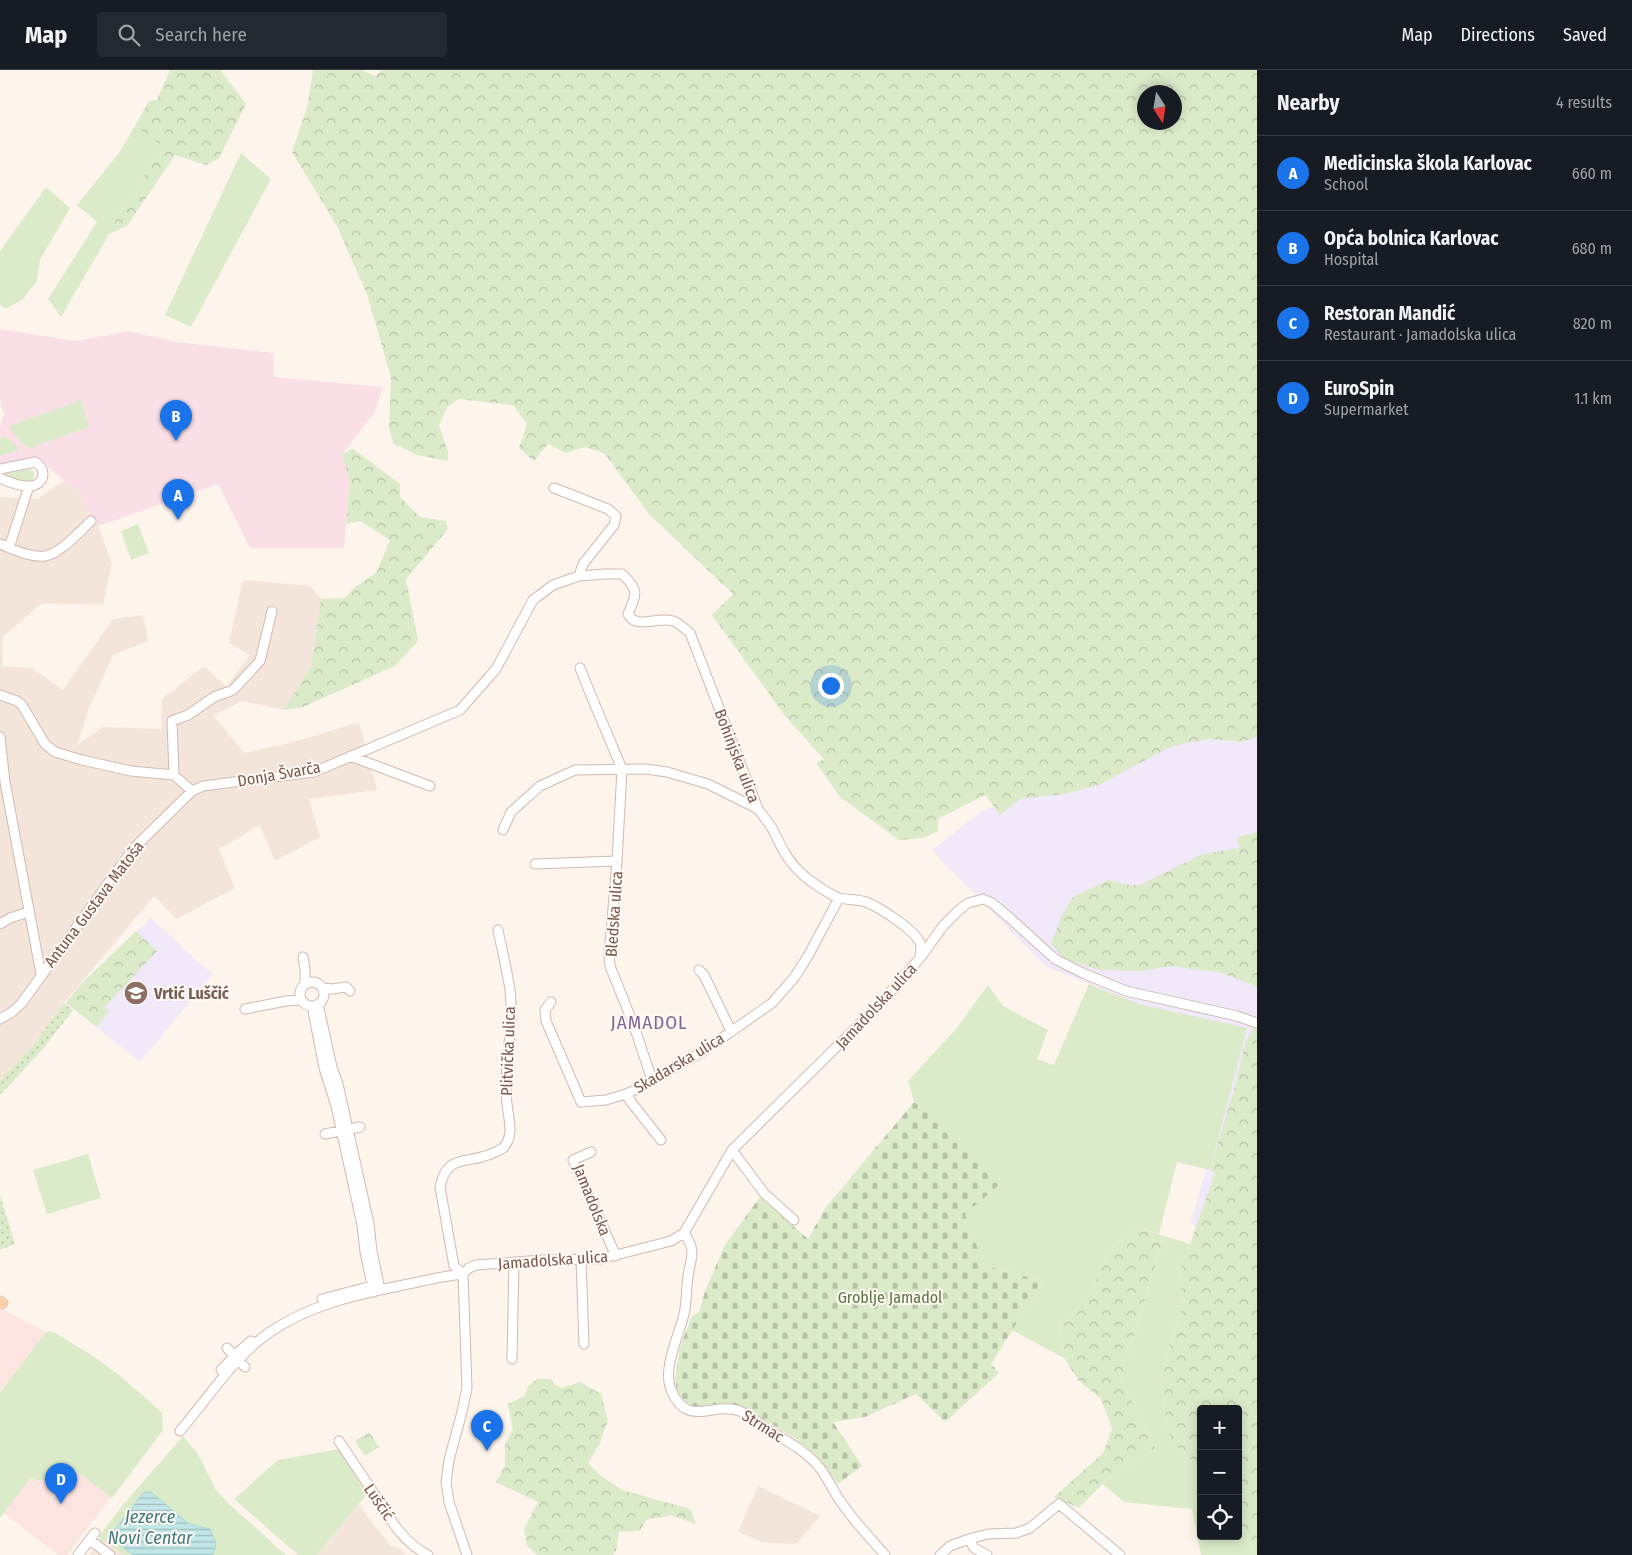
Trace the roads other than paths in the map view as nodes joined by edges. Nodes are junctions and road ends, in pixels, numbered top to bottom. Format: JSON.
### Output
{"nodes":[{"id":1,"x":0,"y":469,"type":"edge"},
{"id":2,"x":0,"y":478,"type":"edge"},
{"id":3,"x":30,"y":486,"type":"junction"},
{"id":4,"x":554,"y":488,"type":"dead end"},
{"id":5,"x":91,"y":521,"type":"dead end"},
{"id":6,"x":3,"y":547,"type":"edge"},
{"id":7,"x":578,"y":576,"type":"junction"},
{"id":8,"x":272,"y":611,"type":"dead end"},
{"id":9,"x":580,"y":668,"type":"dead end"},
{"id":10,"x":0,"y":695,"type":"edge"},
{"id":11,"x":0,"y":737,"type":"edge"},
{"id":12,"x":350,"y":756,"type":"junction"},
{"id":13,"x":622,"y":769,"type":"junction"},
{"id":14,"x":174,"y":775,"type":"junction"},
{"id":15,"x":3,"y":782,"type":"edge"},
{"id":16,"x":430,"y":786,"type":"dead end"},
{"id":17,"x":192,"y":791,"type":"junction"},
{"id":18,"x":758,"y":809,"type":"junction"},
{"id":19,"x":503,"y":830,"type":"dead end"},
{"id":20,"x":617,"y":861,"type":"junction"},
{"id":21,"x":535,"y":864,"type":"dead end"},
{"id":22,"x":839,"y":898,"type":"junction"},
{"id":23,"x":29,"y":912,"type":"junction"},
{"id":24,"x":0,"y":924,"type":"edge"},
{"id":25,"x":498,"y":930,"type":"dead end"},
{"id":26,"x":303,"y":957,"type":"dead end"},
{"id":27,"x":920,"y":958,"type":"junction"},
{"id":28,"x":698,"y":970,"type":"dead end"},
{"id":29,"x":41,"y":974,"type":"junction"},
{"id":30,"x":308,"y":982,"type":"junction"},
{"id":31,"x":326,"y":990,"type":"junction"},
{"id":32,"x":350,"y":991,"type":"dead end"},
{"id":33,"x":300,"y":996,"type":"junction"},
{"id":34,"x":550,"y":1002,"type":"dead end"},
{"id":35,"x":315,"y":1005,"type":"junction"},
{"id":36,"x":245,"y":1009,"type":"dead end"},
{"id":37,"x":0,"y":1019,"type":"edge"},
{"id":38,"x":1257,"y":1023,"type":"edge"},
{"id":39,"x":731,"y":1031,"type":"junction"},
{"id":40,"x":652,"y":1080,"type":"junction"},
{"id":41,"x":626,"y":1094,"type":"junction"},
{"id":42,"x":360,"y":1127,"type":"dead end"},
{"id":43,"x":344,"y":1130,"type":"junction"},
{"id":44,"x":325,"y":1134,"type":"dead end"},
{"id":45,"x":661,"y":1140,"type":"dead end"},
{"id":46,"x":732,"y":1150,"type":"junction"},
{"id":47,"x":590,"y":1152,"type":"dead end"},
{"id":48,"x":794,"y":1220,"type":"dead end"},
{"id":49,"x":684,"y":1234,"type":"junction"},
{"id":50,"x":616,"y":1256,"type":"junction"},
{"id":51,"x":581,"y":1260,"type":"junction"},
{"id":52,"x":514,"y":1262,"type":"junction"},
{"id":53,"x":463,"y":1274,"type":"junction"},
{"id":54,"x":371,"y":1280,"type":"junction"},
{"id":55,"x":364,"y":1288,"type":"junction"},
{"id":56,"x":377,"y":1289,"type":"junction"},
{"id":57,"x":584,"y":1344,"type":"dead end"},
{"id":58,"x":227,"y":1348,"type":"dead end"},
{"id":59,"x":237,"y":1357,"type":"junction"},
{"id":60,"x":512,"y":1359,"type":"dead end"},
{"id":61,"x":246,"y":1367,"type":"dead end"},
{"id":62,"x":178,"y":1429,"type":"dead end"},
{"id":63,"x":339,"y":1441,"type":"dead end"},
{"id":64,"x":969,"y":1539,"type":"junction"},
{"id":65,"x":78,"y":1555,"type":"edge"},
{"id":66,"x":110,"y":1555,"type":"edge"},
{"id":67,"x":428,"y":1555,"type":"edge"},
{"id":68,"x":467,"y":1555,"type":"edge"},
{"id":69,"x":885,"y":1555,"type":"edge"},
{"id":70,"x":940,"y":1555,"type":"edge"},
{"id":71,"x":987,"y":1555,"type":"edge"},
{"id":72,"x":1120,"y":1555,"type":"edge"}],
"edges":[{"from":1,"to":3,"type":"street"},
{"from":2,"to":3,"type":"street"},
{"from":3,"to":6,"type":"street"},
{"from":4,"to":7,"type":"street"},
{"from":5,"to":6,"type":"street"},
{"from":7,"to":12,"type":"street","name":"Donja Švarča"},
{"from":7,"to":18,"type":"street","name":"Bohinjska ulica"},
{"from":8,"to":14,"type":"street"},
{"from":9,"to":13,"type":"street","name":"Bledska ulica"},
{"from":10,"to":14,"type":"street"},
{"from":11,"to":15,"type":"street"},
{"from":12,"to":16,"type":"street"},
{"from":12,"to":17,"type":"street","name":"Donja Švarča"},
{"from":13,"to":18,"type":"street"},
{"from":13,"to":19,"type":"street"},
{"from":13,"to":20,"type":"street","name":"Bledska ulica"},
{"from":14,"to":17,"type":"street"},
{"from":15,"to":23,"type":"street"},
{"from":17,"to":29,"type":"street","name":"Antuna Gustava Matoša"},
{"from":18,"to":22,"type":"street","name":"Bohinjska ulica"},
{"from":20,"to":21,"type":"street","name":"Bledska ulica"},
{"from":20,"to":40,"type":"street","name":"Bledska ulica"},
{"from":22,"to":27,"type":"street","name":"Bohinjska ulica"},
{"from":22,"to":39,"type":"street","name":"Skadarska ulica"},
{"from":23,"to":24,"type":"street"},
{"from":23,"to":29,"type":"street"},
{"from":25,"to":53,"type":"street","name":"Plitvička ulica"},
{"from":26,"to":30,"type":"street"},
{"from":27,"to":38,"type":"street","name":"Jamadolska ulica"},
{"from":27,"to":46,"type":"street","name":"Jamadolska ulica"},
{"from":28,"to":39,"type":"street","name":"Skadarska ulica"},
{"from":29,"to":37,"type":"street","name":"Antuna Gustava Matoša"},
{"from":30,"to":31,"type":"street"},
{"from":30,"to":33,"type":"street"},
{"from":31,"to":32,"type":"street"},
{"from":31,"to":35,"type":"street"},
{"from":33,"to":35,"type":"street"},
{"from":33,"to":36,"type":"street"},
{"from":34,"to":41,"type":"street","name":"Skadarska ulica"},
{"from":35,"to":43,"type":"street"},
{"from":39,"to":40,"type":"street","name":"Skadarska ulica"},
{"from":40,"to":41,"type":"street","name":"Skadarska ulica"},
{"from":41,"to":45,"type":"street","name":"Skadarska ulica"},
{"from":42,"to":43,"type":"street"},
{"from":43,"to":44,"type":"street"},
{"from":43,"to":54,"type":"street"},
{"from":43,"to":56,"type":"street"},
{"from":46,"to":48,"type":"street"},
{"from":46,"to":49,"type":"street","name":"Jamadolska ulica"},
{"from":47,"to":50,"type":"street","name":"Jamadolska"},
{"from":49,"to":50,"type":"street","name":"Jamadolska ulica"},
{"from":49,"to":69,"type":"street","name":"Strmac"},
{"from":50,"to":51,"type":"street","name":"Jamadolska ulica"},
{"from":51,"to":52,"type":"street","name":"Jamadolska ulica"},
{"from":51,"to":57,"type":"street"},
{"from":52,"to":53,"type":"street","name":"Jamadolska ulica"},
{"from":52,"to":60,"type":"street"},
{"from":53,"to":56,"type":"street","name":"Jamadolska ulica"},
{"from":53,"to":68,"type":"street"},
{"from":54,"to":55,"type":"street"},
{"from":54,"to":56,"type":"street"},
{"from":55,"to":56,"type":"street"},
{"from":55,"to":59,"type":"street"},
{"from":56,"to":59,"type":"street"},
{"from":58,"to":59,"type":"street"},
{"from":59,"to":61,"type":"street"},
{"from":59,"to":62,"type":"street"},
{"from":63,"to":67,"type":"street","name":"Luščić"},
{"from":64,"to":70,"type":"street"},
{"from":64,"to":71,"type":"street"},
{"from":64,"to":72,"type":"street"},
{"from":65,"to":66,"type":"street"}]}
